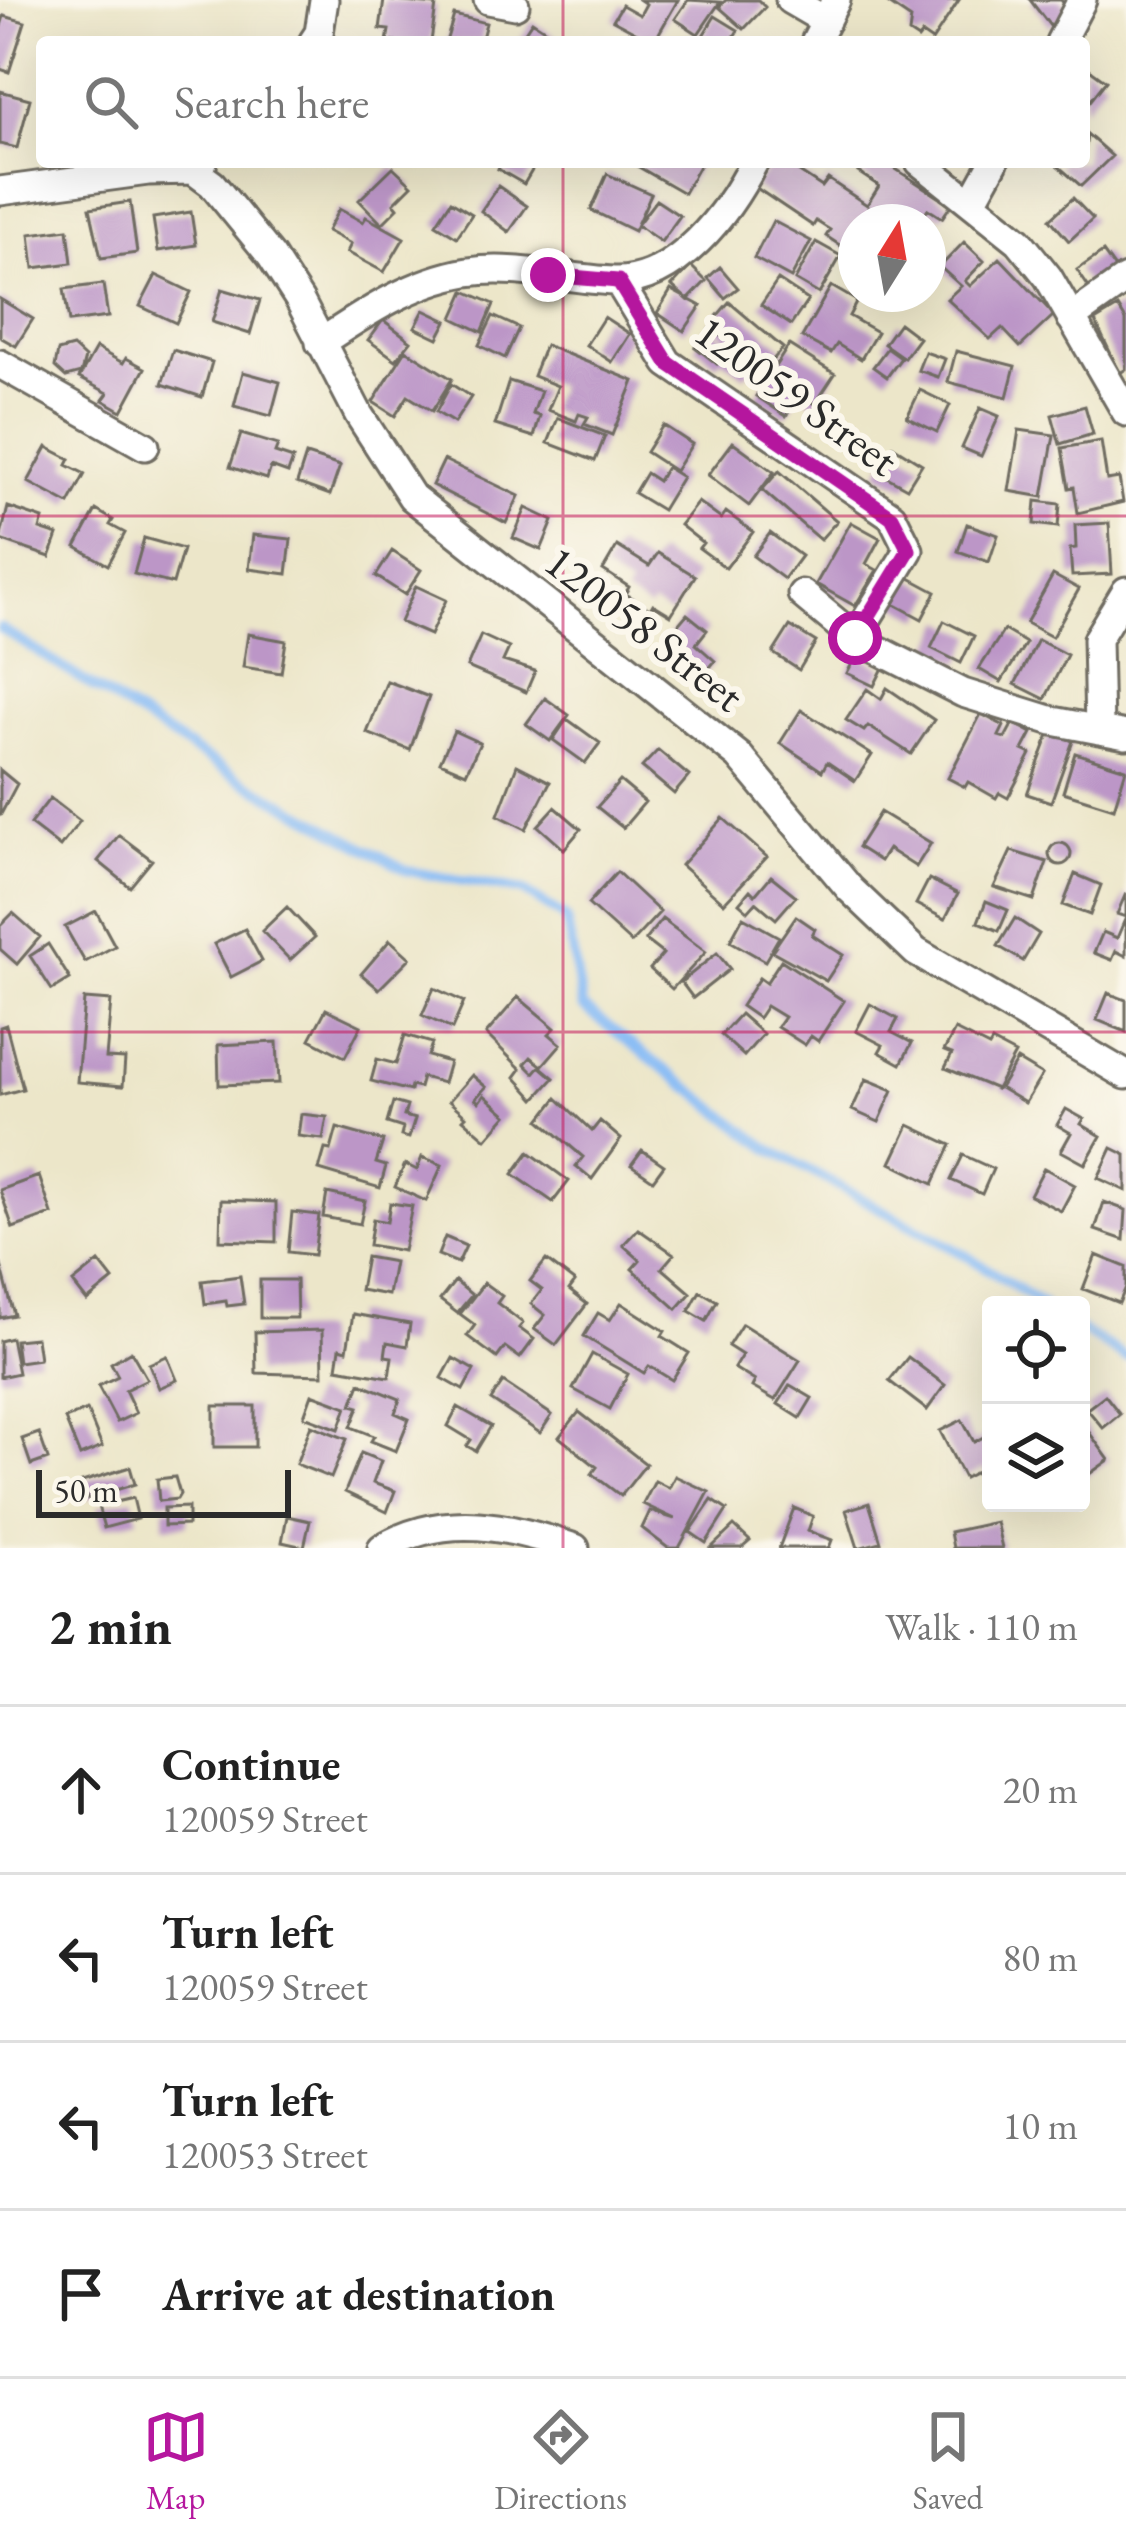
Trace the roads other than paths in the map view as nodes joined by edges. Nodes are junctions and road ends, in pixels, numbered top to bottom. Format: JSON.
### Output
{"nodes":[{"id":1,"x":324,"y":0,"type":"edge"},
{"id":2,"x":790,"y":0,"type":"edge"},
{"id":3,"x":1082,"y":0,"type":"edge"},
{"id":4,"x":825,"y":21,"type":"edge"},
{"id":5,"x":317,"y":36,"type":"edge"},
{"id":6,"x":1063,"y":36,"type":"edge"},
{"id":7,"x":173,"y":168,"type":"edge"},
{"id":8,"x":200,"y":168,"type":"edge"},
{"id":9,"x":750,"y":168,"type":"edge"},
{"id":10,"x":928,"y":168,"type":"edge"},
{"id":11,"x":991,"y":168,"type":"edge"},
{"id":12,"x":0,"y":191,"type":"edge"},
{"id":13,"x":973,"y":200,"type":"junction"},
{"id":14,"x":1126,"y":279,"type":"edge"},
{"id":15,"x":618,"y":281,"type":"junction"},
{"id":16,"x":1072,"y":319,"type":"junction"},
{"id":17,"x":320,"y":343,"type":"junction"},
{"id":18,"x":0,"y":364,"type":"edge"},
{"id":19,"x":1126,"y":412,"type":"edge"},
{"id":20,"x":145,"y":446,"type":"dead end"},
{"id":21,"x":1126,"y":591,"type":"edge"},
{"id":22,"x":802,"y":594,"type":"dead end"},
{"id":23,"x":855,"y":638,"type":"junction"},
{"id":24,"x":1113,"y":732,"type":"edge"},
{"id":25,"x":1126,"y":1075,"type":"edge"},
{"id":26,"x":382,"y":1548,"type":"edge"},
{"id":27,"x":575,"y":1548,"type":"edge"}],
"edges":[{"from":1,"to":5,"type":"street"},
{"from":2,"to":4,"type":"street"},
{"from":3,"to":6,"type":"street"},
{"from":7,"to":12,"type":"street"},
{"from":8,"to":17,"type":"street","name":"120058 Street"},
{"from":9,"to":15,"type":"street"},
{"from":10,"to":13,"type":"street"},
{"from":11,"to":13,"type":"street"},
{"from":13,"to":16,"type":"street"},
{"from":14,"to":16,"type":"street"},
{"from":15,"to":17,"type":"street"},
{"from":15,"to":23,"type":"street","name":"120059 Street"},
{"from":16,"to":19,"type":"street"},
{"from":17,"to":25,"type":"street","name":"120058 Street"},
{"from":18,"to":20,"type":"street"},
{"from":21,"to":24,"type":"street"},
{"from":22,"to":23,"type":"street"},
{"from":23,"to":24,"type":"street"},
{"from":26,"to":27,"type":"street"}]}
